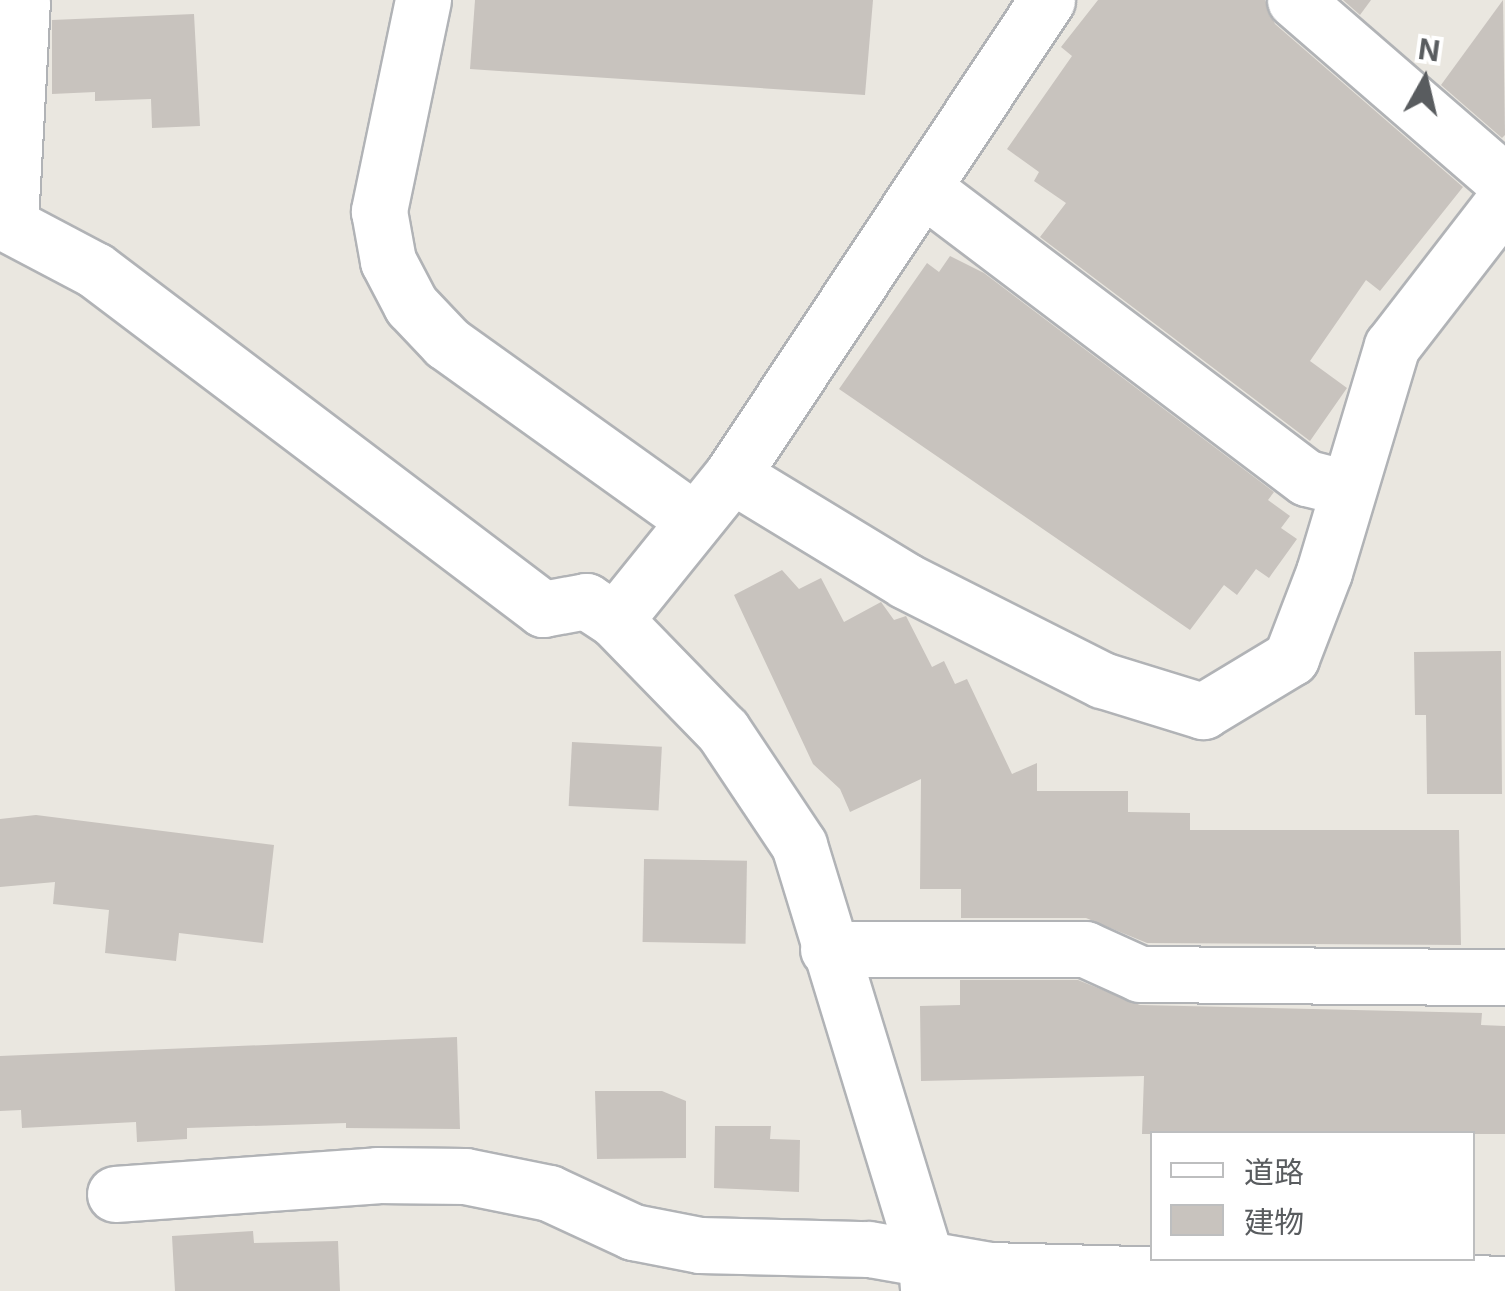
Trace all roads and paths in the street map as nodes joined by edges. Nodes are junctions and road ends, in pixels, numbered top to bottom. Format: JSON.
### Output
{"nodes":[{"id":1,"x":22,"y":0,"type":"edge"},
{"id":2,"x":423,"y":0,"type":"edge"},
{"id":3,"x":1048,"y":0,"type":"edge"},
{"id":4,"x":1295,"y":0,"type":"edge"},
{"id":5,"x":1505,"y":182,"type":"edge"},
{"id":6,"x":922,"y":188,"type":"junction"},
{"id":7,"x":1505,"y":200,"type":"edge"},
{"id":8,"x":5,"y":221,"type":"edge"},
{"id":9,"x":732,"y":475,"type":"junction"},
{"id":10,"x":1346,"y":488,"type":"junction"},
{"id":11,"x":691,"y":518,"type":"junction"},
{"id":12,"x":614,"y":620,"type":"junction"},
{"id":13,"x":828,"y":949,"type":"junction"},
{"id":14,"x":1505,"y":976,"type":"edge"},
{"id":15,"x":115,"y":1194,"type":"dead end"},
{"id":16,"x":927,"y":1276,"type":"edge"},
{"id":17,"x":1505,"y":1284,"type":"edge"}],
"edges":[{"from":1,"to":8,"type":"street"},
{"from":2,"to":11,"type":"street"},
{"from":3,"to":6,"type":"street"},
{"from":4,"to":5,"type":"street"},
{"from":6,"to":9,"type":"street"},
{"from":6,"to":10,"type":"street"},
{"from":7,"to":10,"type":"street"},
{"from":8,"to":12,"type":"street"},
{"from":9,"to":10,"type":"street"},
{"from":9,"to":11,"type":"street"},
{"from":11,"to":12,"type":"street"},
{"from":12,"to":13,"type":"street"},
{"from":13,"to":14,"type":"street"},
{"from":13,"to":16,"type":"street"},
{"from":15,"to":16,"type":"street"},
{"from":16,"to":17,"type":"street"}]}
